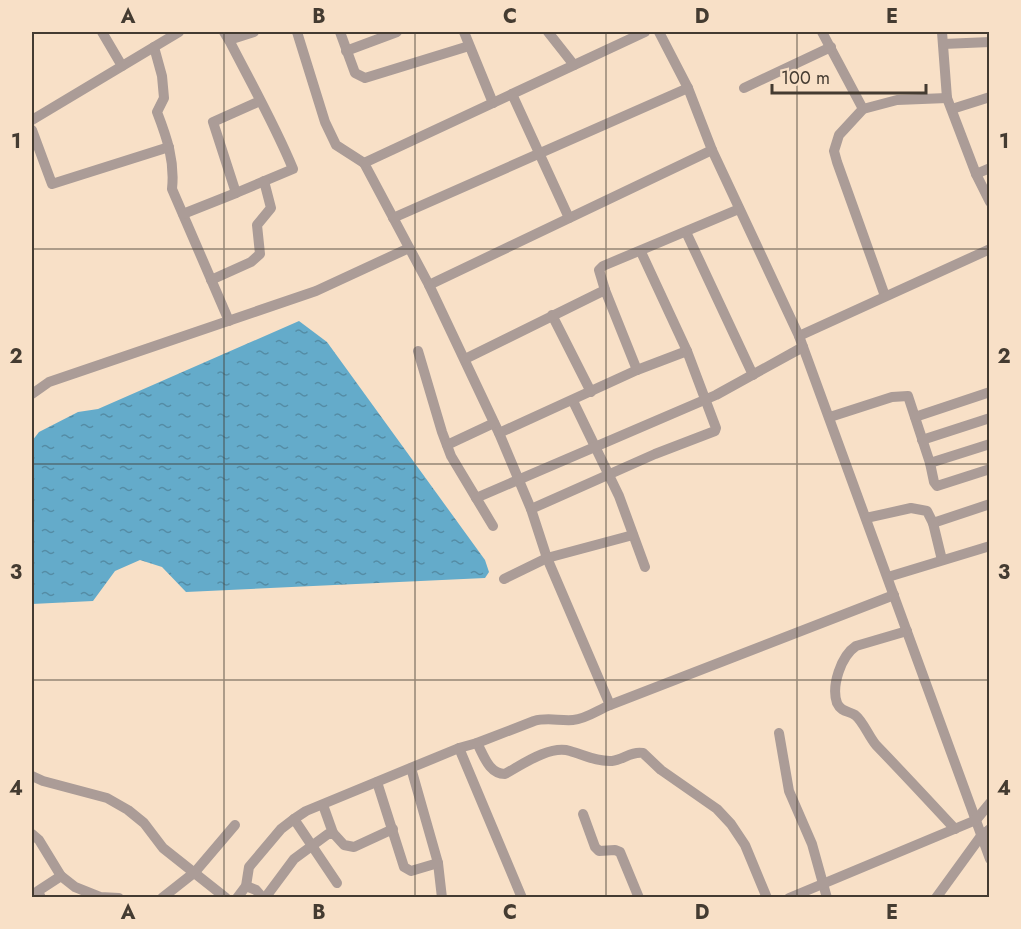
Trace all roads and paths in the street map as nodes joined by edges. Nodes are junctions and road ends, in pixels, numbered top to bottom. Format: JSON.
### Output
{"nodes":[{"id":1,"x":102,"y":32,"type":"edge"},
{"id":2,"x":179,"y":32,"type":"edge"},
{"id":3,"x":254,"y":32,"type":"edge"},
{"id":4,"x":297,"y":32,"type":"edge"},
{"id":5,"x":340,"y":32,"type":"edge"},
{"id":6,"x":397,"y":32,"type":"edge"},
{"id":7,"x":548,"y":32,"type":"edge"},
{"id":8,"x":645,"y":32,"type":"edge"},
{"id":9,"x":659,"y":32,"type":"edge"},
{"id":10,"x":822,"y":32,"type":"edge"},
{"id":11,"x":942,"y":32,"type":"edge"},
{"id":12,"x":227,"y":36,"type":"edge"},
{"id":13,"x":468,"y":36,"type":"edge"},
{"id":14,"x":990,"y":42,"type":"edge"},
{"id":15,"x":943,"y":44,"type":"junction"},
{"id":16,"x":154,"y":47,"type":"junction"},
{"id":17,"x":831,"y":47,"type":"junction"},
{"id":18,"x":346,"y":51,"type":"junction"},
{"id":19,"x":574,"y":65,"type":"junction"},
{"id":20,"x":122,"y":66,"type":"junction"},
{"id":21,"x":688,"y":88,"type":"junction"},
{"id":22,"x":744,"y":88,"type":"dead end"},
{"id":23,"x":512,"y":94,"type":"junction"},
{"id":24,"x":990,"y":97,"type":"edge"},
{"id":25,"x":948,"y":98,"type":"junction"},
{"id":26,"x":260,"y":101,"type":"junction"},
{"id":27,"x":493,"y":103,"type":"junction"},
{"id":28,"x":863,"y":109,"type":"junction"},
{"id":29,"x":952,"y":109,"type":"junction"},
{"id":30,"x":32,"y":120,"type":"edge"},
{"id":31,"x":32,"y":130,"type":"edge"},
{"id":32,"x":34,"y":146,"type":"edge"},
{"id":33,"x":169,"y":147,"type":"junction"},
{"id":34,"x":712,"y":150,"type":"junction"},
{"id":35,"x":539,"y":154,"type":"junction"},
{"id":36,"x":364,"y":163,"type":"junction"},
{"id":37,"x":990,"y":168,"type":"edge"},
{"id":38,"x":976,"y":174,"type":"junction"},
{"id":39,"x":264,"y":182,"type":"junction"},
{"id":40,"x":236,"y":193,"type":"junction"},
{"id":41,"x":990,"y":202,"type":"edge"},
{"id":42,"x":739,"y":209,"type":"junction"},
{"id":43,"x":183,"y":214,"type":"junction"},
{"id":44,"x":393,"y":218,"type":"junction"},
{"id":45,"x":569,"y":218,"type":"junction"},
{"id":46,"x":686,"y":232,"type":"junction"},
{"id":47,"x":409,"y":248,"type":"junction"},
{"id":48,"x":990,"y":249,"type":"edge"},
{"id":49,"x":641,"y":252,"type":"junction"},
{"id":50,"x":211,"y":280,"type":"junction"},
{"id":51,"x":429,"y":285,"type":"junction"},
{"id":52,"x":605,"y":290,"type":"junction"},
{"id":53,"x":885,"y":296,"type":"junction"},
{"id":54,"x":552,"y":315,"type":"junction"},
{"id":55,"x":228,"y":321,"type":"junction"},
{"id":56,"x":801,"y":341,"type":"junction"},
{"id":57,"x":418,"y":351,"type":"dead end"},
{"id":58,"x":687,"y":351,"type":"junction"},
{"id":59,"x":465,"y":359,"type":"junction"},
{"id":60,"x":637,"y":370,"type":"junction"},
{"id":61,"x":753,"y":375,"type":"junction"},
{"id":62,"x":591,"y":392,"type":"junction"},
{"id":63,"x":990,"y":392,"type":"edge"},
{"id":64,"x":32,"y":394,"type":"edge"},
{"id":65,"x":705,"y":399,"type":"junction"},
{"id":66,"x":573,"y":401,"type":"junction"},
{"id":67,"x":830,"y":417,"type":"junction"},
{"id":68,"x":915,"y":417,"type":"junction"},
{"id":69,"x":990,"y":418,"type":"edge"},
{"id":70,"x":496,"y":428,"type":"junction"},
{"id":71,"x":922,"y":440,"type":"junction"},
{"id":72,"x":990,"y":444,"type":"edge"},
{"id":73,"x":447,"y":445,"type":"junction"},
{"id":74,"x":595,"y":447,"type":"junction"},
{"id":75,"x":930,"y":463,"type":"junction"},
{"id":76,"x":990,"y":469,"type":"edge"},
{"id":77,"x":609,"y":474,"type":"junction"},
{"id":78,"x":518,"y":480,"type":"junction"},
{"id":79,"x":476,"y":498,"type":"junction"},
{"id":80,"x":990,"y":504,"type":"edge"},
{"id":81,"x":531,"y":509,"type":"junction"},
{"id":82,"x":866,"y":518,"type":"junction"},
{"id":83,"x":933,"y":523,"type":"junction"},
{"id":84,"x":493,"y":526,"type":"dead end"},
{"id":85,"x":633,"y":535,"type":"junction"},
{"id":86,"x":990,"y":546,"type":"edge"},
{"id":87,"x":547,"y":558,"type":"junction"},
{"id":88,"x":942,"y":560,"type":"junction"},
{"id":89,"x":645,"y":567,"type":"dead end"},
{"id":90,"x":888,"y":577,"type":"junction"},
{"id":91,"x":504,"y":579,"type":"dead end"},
{"id":92,"x":894,"y":596,"type":"junction"},
{"id":93,"x":907,"y":631,"type":"junction"},
{"id":94,"x":610,"y":705,"type":"junction"},
{"id":95,"x":779,"y":733,"type":"dead end"},
{"id":96,"x":477,"y":743,"type":"junction"},
{"id":97,"x":459,"y":748,"type":"junction"},
{"id":98,"x":411,"y":768,"type":"junction"},
{"id":99,"x":32,"y":776,"type":"edge"},
{"id":100,"x":377,"y":782,"type":"junction"},
{"id":101,"x":990,"y":803,"type":"edge"},
{"id":102,"x":322,"y":805,"type":"junction"},
{"id":103,"x":583,"y":814,"type":"dead end"},
{"id":104,"x":294,"y":819,"type":"junction"},
{"id":105,"x":976,"y":820,"type":"junction"},
{"id":106,"x":235,"y":825,"type":"dead end"},
{"id":107,"x":393,"y":829,"type":"junction"},
{"id":108,"x":955,"y":829,"type":"junction"},
{"id":109,"x":985,"y":832,"type":"edge"},
{"id":110,"x":333,"y":833,"type":"junction"},
{"id":111,"x":32,"y":834,"type":"edge"},
{"id":112,"x":311,"y":845,"type":"junction"},
{"id":113,"x":990,"y":859,"type":"edge"},
{"id":114,"x":438,"y":863,"type":"junction"},
{"id":115,"x":195,"y":872,"type":"junction"},
{"id":116,"x":61,"y":876,"type":"junction"},
{"id":117,"x":337,"y":883,"type":"dead end"},
{"id":118,"x":823,"y":883,"type":"junction"},
{"id":119,"x":246,"y":886,"type":"junction"},
{"id":120,"x":41,"y":897,"type":"edge"},
{"id":121,"x":119,"y":897,"type":"edge"},
{"id":122,"x":162,"y":897,"type":"edge"},
{"id":123,"x":226,"y":897,"type":"edge"},
{"id":124,"x":237,"y":897,"type":"edge"},
{"id":125,"x":264,"y":897,"type":"edge"},
{"id":126,"x":442,"y":897,"type":"edge"},
{"id":127,"x":522,"y":897,"type":"edge"},
{"id":128,"x":639,"y":897,"type":"edge"},
{"id":129,"x":767,"y":897,"type":"edge"},
{"id":130,"x":789,"y":897,"type":"edge"},
{"id":131,"x":827,"y":897,"type":"edge"},
{"id":132,"x":936,"y":897,"type":"edge"}],
"edges":[{"from":1,"to":20,"type":"street"},
{"from":2,"to":16,"type":"street"},
{"from":3,"to":12,"type":"street"},
{"from":4,"to":36,"type":"street"},
{"from":5,"to":18,"type":"street"},
{"from":6,"to":18,"type":"street"},
{"from":7,"to":19,"type":"street"},
{"from":8,"to":19,"type":"street"},
{"from":9,"to":21,"type":"street"},
{"from":10,"to":17,"type":"street"},
{"from":11,"to":15,"type":"street"},
{"from":12,"to":26,"type":"street"},
{"from":13,"to":18,"type":"street"},
{"from":13,"to":27,"type":"street"},
{"from":14,"to":15,"type":"street"},
{"from":15,"to":25,"type":"street"},
{"from":16,"to":20,"type":"street"},
{"from":16,"to":33,"type":"street"},
{"from":17,"to":22,"type":"street"},
{"from":17,"to":28,"type":"street"},
{"from":19,"to":23,"type":"street"},
{"from":20,"to":30,"type":"street"},
{"from":21,"to":34,"type":"street"},
{"from":21,"to":35,"type":"street"},
{"from":23,"to":27,"type":"street"},
{"from":23,"to":35,"type":"street"},
{"from":24,"to":29,"type":"street"},
{"from":25,"to":28,"type":"street"},
{"from":25,"to":29,"type":"street"},
{"from":26,"to":39,"type":"street"},
{"from":26,"to":40,"type":"street"},
{"from":27,"to":36,"type":"street"},
{"from":28,"to":53,"type":"street"},
{"from":29,"to":38,"type":"street"},
{"from":31,"to":32,"type":"street"},
{"from":32,"to":33,"type":"street"},
{"from":33,"to":43,"type":"street"},
{"from":34,"to":42,"type":"street"},
{"from":34,"to":45,"type":"street"},
{"from":35,"to":44,"type":"street"},
{"from":35,"to":45,"type":"street"},
{"from":36,"to":44,"type":"street"},
{"from":37,"to":38,"type":"street"},
{"from":38,"to":41,"type":"street"},
{"from":39,"to":40,"type":"street"},
{"from":39,"to":50,"type":"street"},
{"from":40,"to":43,"type":"street"},
{"from":42,"to":46,"type":"street"},
{"from":42,"to":56,"type":"street"},
{"from":43,"to":50,"type":"street"},
{"from":44,"to":47,"type":"street"},
{"from":45,"to":51,"type":"street"},
{"from":46,"to":49,"type":"street"},
{"from":46,"to":61,"type":"street"},
{"from":47,"to":51,"type":"street"},
{"from":47,"to":55,"type":"street"},
{"from":48,"to":53,"type":"street"},
{"from":49,"to":52,"type":"street"},
{"from":49,"to":58,"type":"street"},
{"from":50,"to":55,"type":"street"},
{"from":51,"to":59,"type":"street"},
{"from":52,"to":54,"type":"street"},
{"from":52,"to":60,"type":"street"},
{"from":53,"to":56,"type":"street"},
{"from":54,"to":59,"type":"street"},
{"from":54,"to":62,"type":"street"},
{"from":55,"to":64,"type":"street"},
{"from":56,"to":61,"type":"street"},
{"from":56,"to":67,"type":"street"},
{"from":57,"to":73,"type":"street"},
{"from":58,"to":60,"type":"street"},
{"from":58,"to":65,"type":"street"},
{"from":59,"to":70,"type":"street"},
{"from":60,"to":62,"type":"street"},
{"from":61,"to":65,"type":"street"},
{"from":62,"to":66,"type":"street"},
{"from":63,"to":68,"type":"street"},
{"from":65,"to":74,"type":"street"},
{"from":65,"to":77,"type":"street"},
{"from":66,"to":70,"type":"street"},
{"from":66,"to":74,"type":"street"},
{"from":67,"to":68,"type":"street"},
{"from":67,"to":82,"type":"street"},
{"from":68,"to":71,"type":"street"},
{"from":69,"to":71,"type":"street"},
{"from":70,"to":73,"type":"street"},
{"from":70,"to":78,"type":"street"},
{"from":71,"to":75,"type":"street"},
{"from":72,"to":75,"type":"street"},
{"from":73,"to":79,"type":"street"},
{"from":74,"to":77,"type":"street"},
{"from":74,"to":78,"type":"street"},
{"from":75,"to":76,"type":"street"},
{"from":77,"to":81,"type":"street"},
{"from":77,"to":85,"type":"street"},
{"from":78,"to":79,"type":"street"},
{"from":78,"to":81,"type":"street"},
{"from":79,"to":84,"type":"street"},
{"from":80,"to":83,"type":"street"},
{"from":81,"to":87,"type":"street"},
{"from":82,"to":83,"type":"street"},
{"from":82,"to":90,"type":"street"},
{"from":83,"to":88,"type":"street"},
{"from":85,"to":87,"type":"street"},
{"from":85,"to":89,"type":"street"},
{"from":86,"to":88,"type":"street"},
{"from":87,"to":91,"type":"street"},
{"from":87,"to":94,"type":"street"},
{"from":88,"to":90,"type":"street"},
{"from":90,"to":92,"type":"street"},
{"from":92,"to":93,"type":"street"},
{"from":92,"to":94,"type":"street"},
{"from":93,"to":105,"type":"street"},
{"from":93,"to":108,"type":"street"},
{"from":94,"to":96,"type":"street"},
{"from":95,"to":118,"type":"street"},
{"from":96,"to":97,"type":"street"},
{"from":96,"to":129,"type":"street"},
{"from":97,"to":98,"type":"street"},
{"from":97,"to":127,"type":"street"},
{"from":98,"to":100,"type":"street"},
{"from":98,"to":114,"type":"street"},
{"from":99,"to":115,"type":"street"},
{"from":100,"to":102,"type":"street"},
{"from":100,"to":107,"type":"street"},
{"from":101,"to":105,"type":"street"},
{"from":102,"to":104,"type":"street"},
{"from":102,"to":110,"type":"street"},
{"from":103,"to":128,"type":"street"},
{"from":104,"to":112,"type":"street"},
{"from":104,"to":119,"type":"street"},
{"from":105,"to":108,"type":"street"},
{"from":105,"to":109,"type":"street"},
{"from":106,"to":115,"type":"street"},
{"from":107,"to":110,"type":"street"},
{"from":107,"to":114,"type":"street"},
{"from":108,"to":118,"type":"street"},
{"from":109,"to":113,"type":"street"},
{"from":109,"to":132,"type":"street"},
{"from":110,"to":112,"type":"street"},
{"from":111,"to":116,"type":"street"},
{"from":112,"to":117,"type":"street"},
{"from":112,"to":125,"type":"street"},
{"from":114,"to":126,"type":"street"},
{"from":115,"to":122,"type":"street"},
{"from":115,"to":123,"type":"street"},
{"from":116,"to":120,"type":"street"},
{"from":116,"to":121,"type":"street"},
{"from":118,"to":130,"type":"street"},
{"from":118,"to":131,"type":"street"},
{"from":119,"to":124,"type":"street"},
{"from":119,"to":125,"type":"street"}]}
